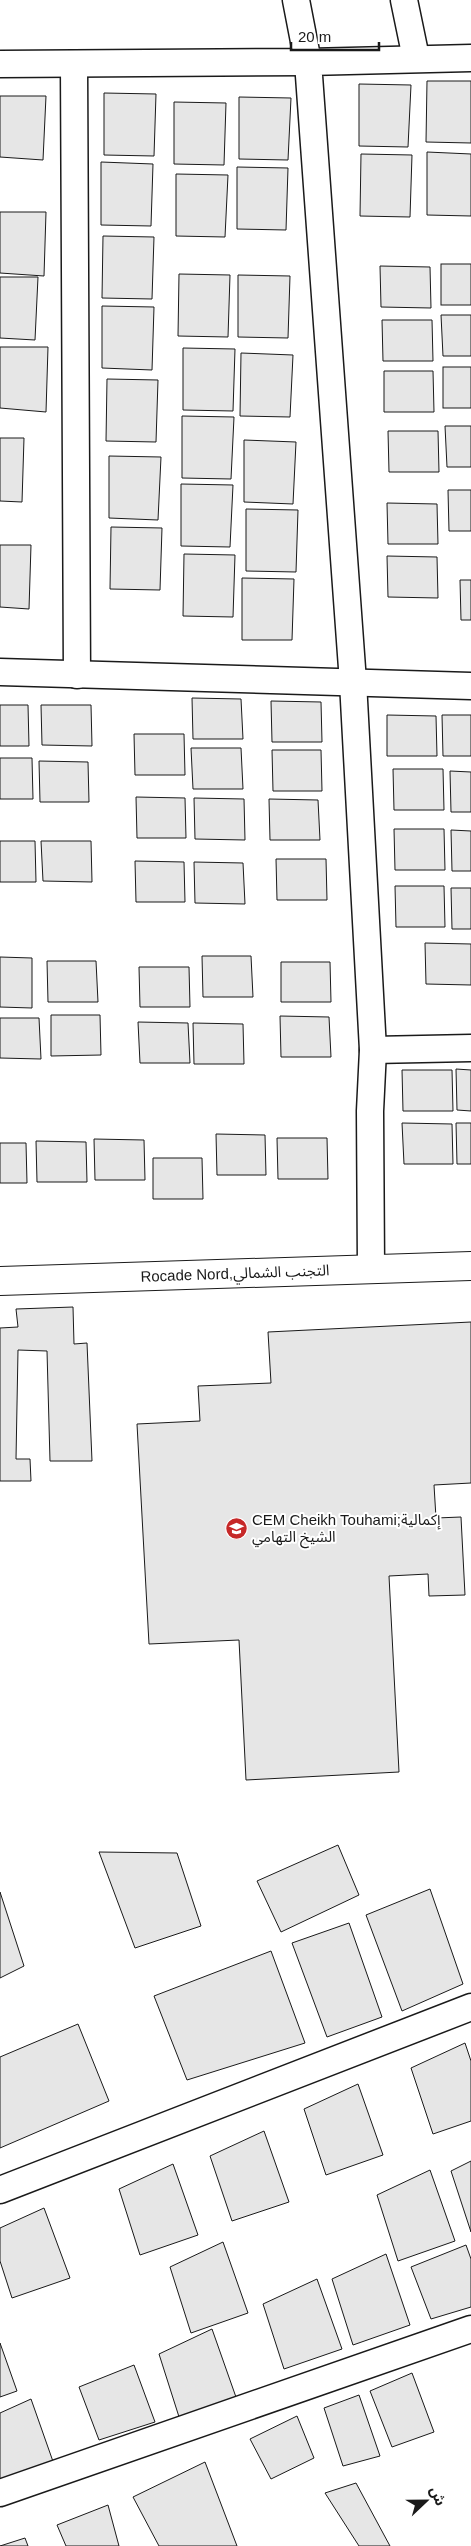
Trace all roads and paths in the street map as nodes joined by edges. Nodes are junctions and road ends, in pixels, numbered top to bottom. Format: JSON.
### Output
{"nodes":[{"id":1,"x":296,"y":0,"type":"edge"},
{"id":2,"x":404,"y":0,"type":"edge"},
{"id":3,"x":416,"y":58,"type":"junction"},
{"id":4,"x":471,"y":58,"type":"edge"},
{"id":5,"x":308,"y":62,"type":"junction"},
{"id":6,"x":0,"y":64,"type":"edge"},
{"id":7,"x":74,"y":65,"type":"junction"},
{"id":8,"x":0,"y":672,"type":"edge"},
{"id":9,"x":77,"y":675,"type":"junction"},
{"id":10,"x":353,"y":682,"type":"junction"},
{"id":11,"x":471,"y":686,"type":"edge"},
{"id":12,"x":471,"y":1048,"type":"edge"},
{"id":13,"x":373,"y":1050,"type":"junction"},
{"id":14,"x":471,"y":1266,"type":"edge"},
{"id":15,"x":371,"y":1268,"type":"junction"},
{"id":16,"x":0,"y":1281,"type":"edge"},
{"id":17,"x":471,"y":2007,"type":"edge"},
{"id":18,"x":0,"y":2190,"type":"edge"},
{"id":19,"x":471,"y":2329,"type":"edge"},
{"id":20,"x":0,"y":2493,"type":"edge"}],
"edges":[{"from":1,"to":5,"type":"street"},
{"from":2,"to":3,"type":"street"},
{"from":3,"to":4,"type":"street"},
{"from":3,"to":5,"type":"street"},
{"from":5,"to":7,"type":"street"},
{"from":5,"to":10,"type":"street"},
{"from":6,"to":7,"type":"street"},
{"from":7,"to":9,"type":"street"},
{"from":8,"to":9,"type":"street"},
{"from":9,"to":10,"type":"street"},
{"from":10,"to":11,"type":"street"},
{"from":10,"to":13,"type":"street"},
{"from":12,"to":13,"type":"street"},
{"from":13,"to":15,"type":"street"},
{"from":14,"to":15,"type":"main road","name":"Rocade Nord,التجنب الشمالي"},
{"from":15,"to":16,"type":"main road","name":"Rocade Nord,التجنب الشمالي"},
{"from":17,"to":18,"type":"street"},
{"from":19,"to":20,"type":"street"}]}
